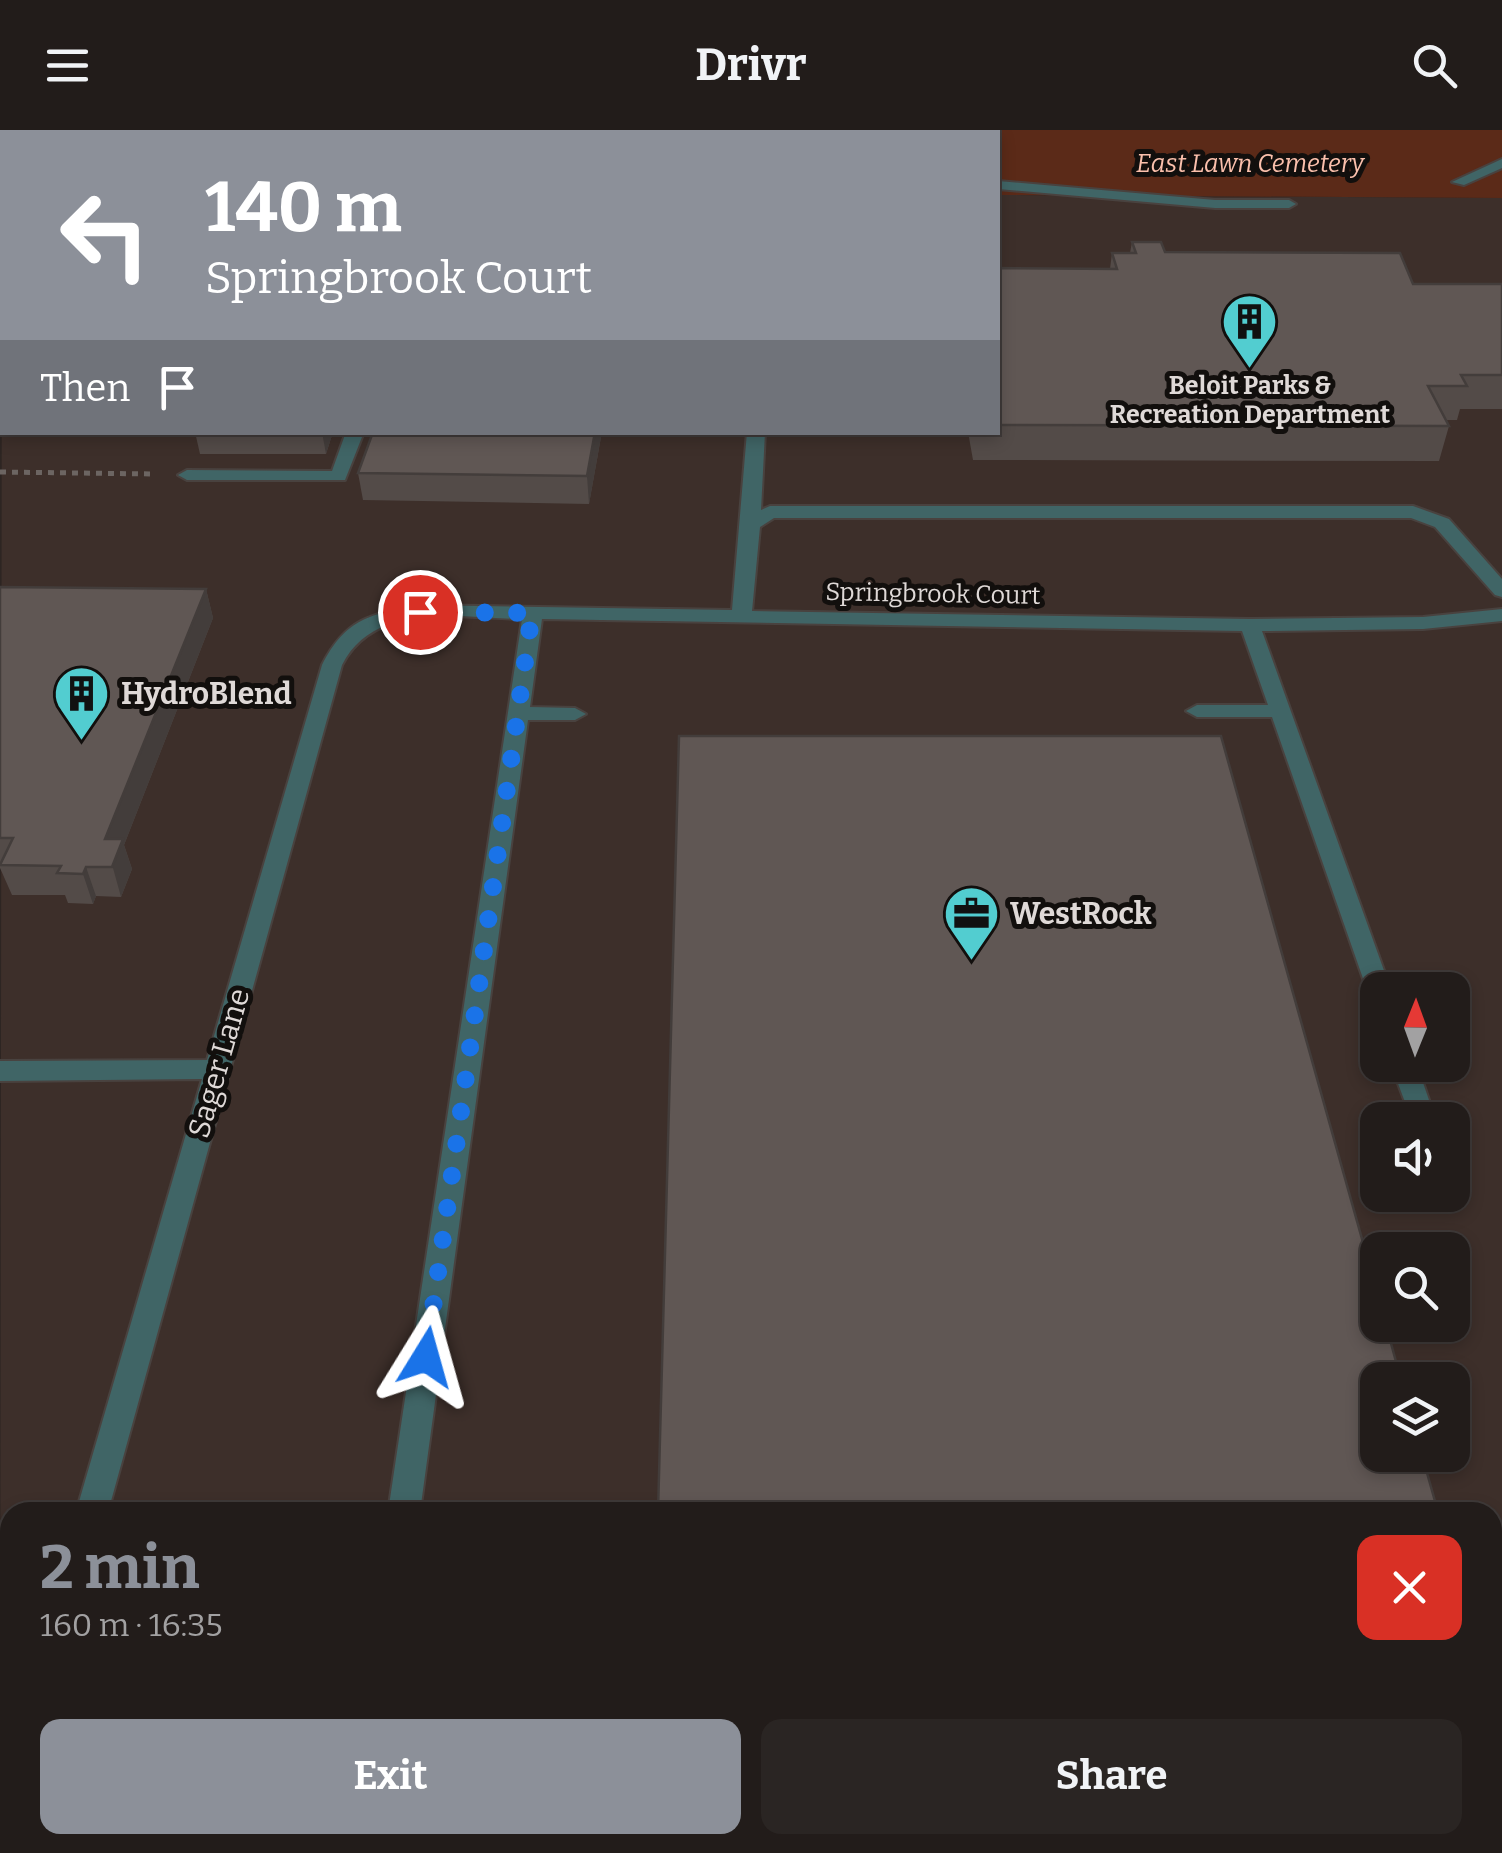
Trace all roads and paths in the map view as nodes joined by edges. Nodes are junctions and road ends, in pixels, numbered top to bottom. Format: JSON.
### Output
{"nodes":[{"id":1,"x":1502,"y":163,"type":"edge"},
{"id":2,"x":1458,"y":182,"type":"dead end"},
{"id":3,"x":1000,"y":185,"type":"edge"},
{"id":4,"x":1288,"y":204,"type":"dead end"},
{"id":5,"x":353,"y":435,"type":"edge"},
{"id":6,"x":756,"y":435,"type":"edge"},
{"id":7,"x":0,"y":472,"type":"edge"},
{"id":8,"x":187,"y":475,"type":"joint"},
{"id":9,"x":751,"y":526,"type":"junction"},
{"id":10,"x":1502,"y":591,"type":"edge"},
{"id":11,"x":532,"y":613,"type":"junction"},
{"id":12,"x":1502,"y":615,"type":"edge"},
{"id":13,"x":741,"y":616,"type":"junction"},
{"id":14,"x":363,"y":623,"type":"joint"},
{"id":15,"x":1250,"y":625,"type":"junction"},
{"id":16,"x":1282,"y":710,"type":"junction"},
{"id":17,"x":1197,"y":711,"type":"dead end"},
{"id":18,"x":518,"y":714,"type":"junction"},
{"id":19,"x":574,"y":714,"type":"dead end"},
{"id":20,"x":1373,"y":972,"type":"edge"},
{"id":21,"x":218,"y":1069,"type":"junction"},
{"id":22,"x":0,"y":1071,"type":"edge"},
{"id":23,"x":95,"y":1502,"type":"edge"},
{"id":24,"x":405,"y":1502,"type":"edge"}],
"edges":[{"from":1,"to":2,"type":"street"},
{"from":3,"to":4,"type":"street"},
{"from":5,"to":8,"type":"street"},
{"from":6,"to":9,"type":"street"},
{"from":7,"to":8,"type":"path"},
{"from":9,"to":10,"type":"street"},
{"from":9,"to":13,"type":"street"},
{"from":11,"to":13,"type":"street","name":"Springbrook Court"},
{"from":11,"to":14,"type":"street","name":"Springbrook Court"},
{"from":11,"to":18,"type":"street"},
{"from":12,"to":15,"type":"street","name":"Springbrook Court"},
{"from":13,"to":15,"type":"street","name":"Springbrook Court"},
{"from":14,"to":21,"type":"street","name":"Sager Lane"},
{"from":15,"to":16,"type":"street"},
{"from":16,"to":17,"type":"street"},
{"from":16,"to":20,"type":"street"},
{"from":18,"to":19,"type":"street"},
{"from":18,"to":24,"type":"street"},
{"from":21,"to":22,"type":"street"},
{"from":21,"to":23,"type":"street","name":"Sager Lane"}]}
